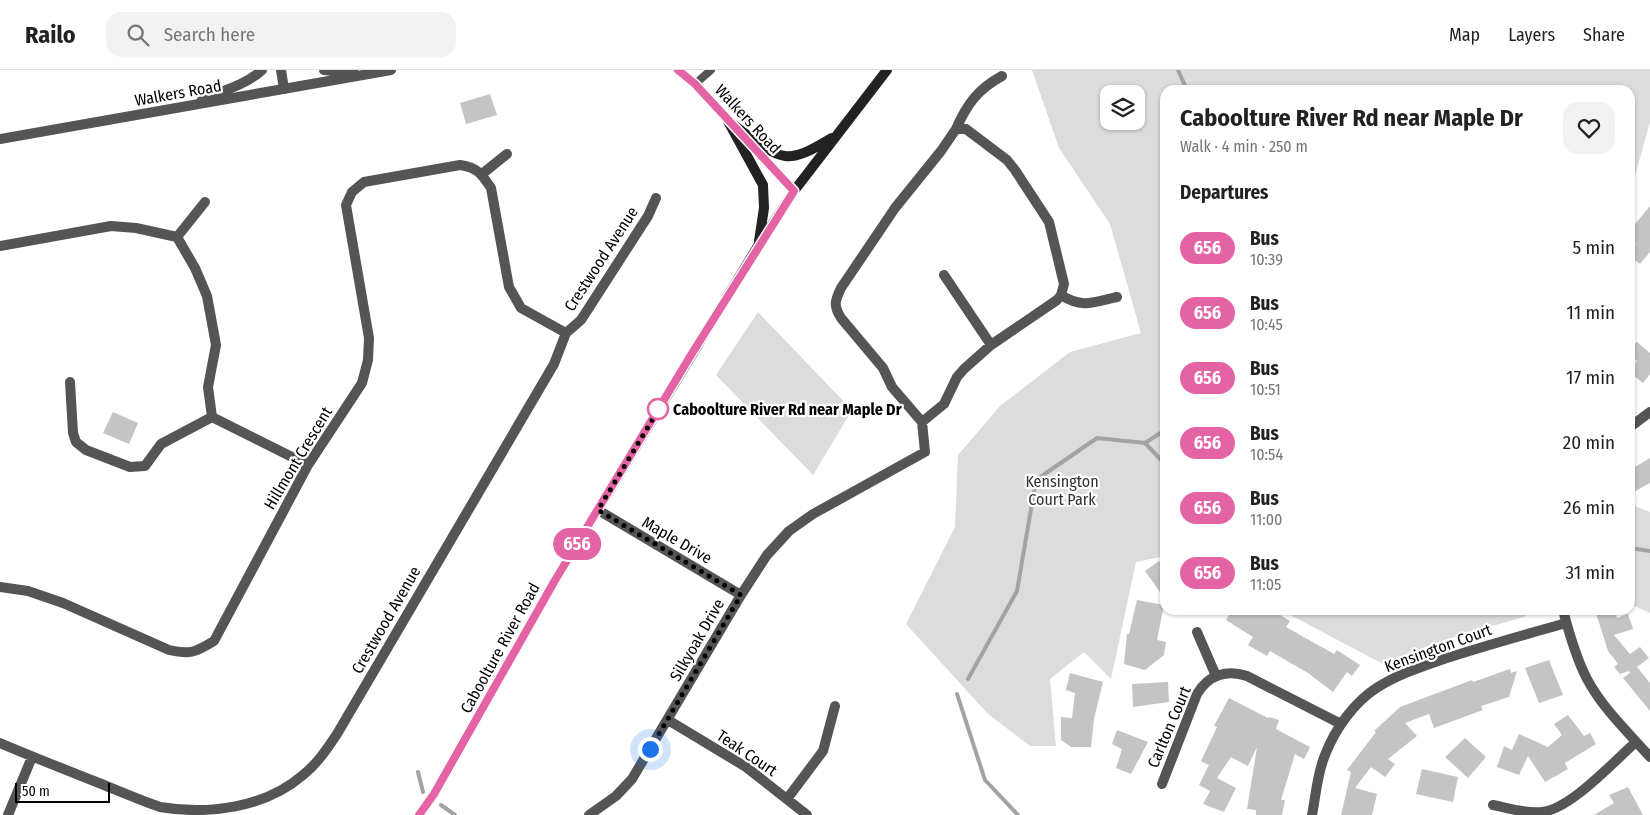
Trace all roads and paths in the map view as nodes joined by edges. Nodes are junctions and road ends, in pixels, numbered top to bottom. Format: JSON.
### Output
{"nodes":[{"id":1,"x":262,"y":70,"type":"edge"},
{"id":2,"x":281,"y":70,"type":"edge"},
{"id":3,"x":324,"y":70,"type":"edge"},
{"id":4,"x":391,"y":70,"type":"edge"},
{"id":5,"x":678,"y":70,"type":"edge"},
{"id":6,"x":711,"y":70,"type":"edge"},
{"id":7,"x":887,"y":70,"type":"edge"},
{"id":8,"x":365,"y":75,"type":"junction"},
{"id":9,"x":1002,"y":76,"type":"dead end"},
{"id":10,"x":695,"y":84,"type":"junction"},
{"id":11,"x":284,"y":90,"type":"junction"},
{"id":12,"x":180,"y":107,"type":"junction"},
{"id":13,"x":728,"y":121,"type":"junction"},
{"id":14,"x":956,"y":129,"type":"junction"},
{"id":15,"x":836,"y":136,"type":"junction"},
{"id":16,"x":0,"y":139,"type":"edge"},
{"id":17,"x":507,"y":154,"type":"dead end"},
{"id":18,"x":482,"y":174,"type":"junction"},
{"id":19,"x":794,"y":191,"type":"junction"},
{"id":20,"x":656,"y":198,"type":"dead end"},
{"id":21,"x":205,"y":202,"type":"dead end"},
{"id":22,"x":177,"y":237,"type":"junction"},
{"id":23,"x":0,"y":246,"type":"edge"},
{"id":24,"x":758,"y":246,"type":"junction"},
{"id":25,"x":944,"y":275,"type":"dead end"},
{"id":26,"x":1062,"y":295,"type":"junction"},
{"id":27,"x":1117,"y":297,"type":"dead end"},
{"id":28,"x":566,"y":333,"type":"junction"},
{"id":29,"x":991,"y":345,"type":"junction"},
{"id":30,"x":70,"y":382,"type":"dead end"},
{"id":31,"x":1650,"y":412,"type":"edge"},
{"id":32,"x":212,"y":417,"type":"junction"},
{"id":33,"x":922,"y":422,"type":"junction"},
{"id":34,"x":1635,"y":423,"type":"edge"},
{"id":35,"x":308,"y":465,"type":"junction"},
{"id":36,"x":598,"y":510,"type":"junction"},
{"id":37,"x":0,"y":587,"type":"edge"},
{"id":38,"x":741,"y":595,"type":"junction"},
{"id":39,"x":1564,"y":615,"type":"edge"},
{"id":40,"x":1566,"y":623,"type":"junction"},
{"id":41,"x":1197,"y":632,"type":"dead end"},
{"id":42,"x":1216,"y":676,"type":"junction"},
{"id":43,"x":835,"y":706,"type":"dead end"},
{"id":44,"x":668,"y":720,"type":"junction"},
{"id":45,"x":1341,"y":724,"type":"junction"},
{"id":46,"x":1636,"y":742,"type":"junction"},
{"id":47,"x":0,"y":743,"type":"edge"},
{"id":48,"x":32,"y":757,"type":"junction"},
{"id":49,"x":1650,"y":757,"type":"edge"},
{"id":50,"x":1162,"y":784,"type":"dead end"},
{"id":51,"x":787,"y":799,"type":"junction"},
{"id":52,"x":1493,"y":806,"type":"dead end"},
{"id":53,"x":8,"y":815,"type":"edge"},
{"id":54,"x":419,"y":815,"type":"edge"},
{"id":55,"x":589,"y":815,"type":"edge"},
{"id":56,"x":807,"y":815,"type":"edge"},
{"id":57,"x":1312,"y":815,"type":"edge"}],
"edges":[{"from":1,"to":12,"type":"street"},
{"from":2,"to":11,"type":"street"},
{"from":3,"to":8,"type":"street"},
{"from":4,"to":8,"type":"street","name":"Walkers Road"},
{"from":5,"to":10,"type":"street","name":"Walkers Road"},
{"from":6,"to":10,"type":"lane"},
{"from":7,"to":15,"type":"main road","name":"Caboolture River Road"},
{"from":8,"to":11,"type":"street","name":"Walkers Road"},
{"from":9,"to":14,"type":"street"},
{"from":10,"to":13,"type":"street","name":"Walkers Road"},
{"from":11,"to":12,"type":"street","name":"Walkers Road"},
{"from":12,"to":16,"type":"street","name":"Walkers Road"},
{"from":13,"to":15,"type":"main road"},
{"from":13,"to":19,"type":"street","name":"Walkers Road"},
{"from":13,"to":24,"type":"main road"},
{"from":14,"to":26,"type":"street"},
{"from":14,"to":33,"type":"street"},
{"from":15,"to":19,"type":"main road","name":"Caboolture River Road"},
{"from":17,"to":18,"type":"street"},
{"from":18,"to":28,"type":"street"},
{"from":18,"to":35,"type":"street","name":"Hillmont Crescent"},
{"from":19,"to":24,"type":"main road","name":"Caboolture River Road"},
{"from":20,"to":28,"type":"street","name":"Crestwood Avenue"},
{"from":21,"to":22,"type":"street"},
{"from":22,"to":23,"type":"street"},
{"from":22,"to":32,"type":"street"},
{"from":24,"to":36,"type":"main road","name":"Caboolture River Road"},
{"from":25,"to":29,"type":"street"},
{"from":26,"to":27,"type":"street"},
{"from":26,"to":29,"type":"street"},
{"from":28,"to":48,"type":"street","name":"Crestwood Avenue"},
{"from":29,"to":33,"type":"street"},
{"from":30,"to":32,"type":"street"},
{"from":31,"to":34,"type":"street"},
{"from":32,"to":35,"type":"street"},
{"from":33,"to":38,"type":"street","name":"Silkyoak Drive"},
{"from":35,"to":37,"type":"street","name":"Hillmont Crescent"},
{"from":36,"to":38,"type":"street","name":"Maple Drive"},
{"from":36,"to":54,"type":"main road","name":"Caboolture River Road"},
{"from":38,"to":44,"type":"street","name":"Silkyoak Drive"},
{"from":39,"to":40,"type":"street"},
{"from":40,"to":45,"type":"street","name":"Kensington Court"},
{"from":40,"to":46,"type":"street"},
{"from":41,"to":42,"type":"street"},
{"from":42,"to":45,"type":"street"},
{"from":42,"to":50,"type":"street","name":"Carlton Court"},
{"from":43,"to":51,"type":"street"},
{"from":44,"to":51,"type":"street","name":"Teak Court"},
{"from":44,"to":55,"type":"street","name":"Silkyoak Drive"},
{"from":45,"to":57,"type":"street","name":"Kensington Court"},
{"from":46,"to":49,"type":"street"},
{"from":46,"to":52,"type":"street"},
{"from":47,"to":48,"type":"street","name":"Crestwood Avenue"},
{"from":48,"to":53,"type":"street"},
{"from":51,"to":56,"type":"street","name":"Teak Court"}]}
